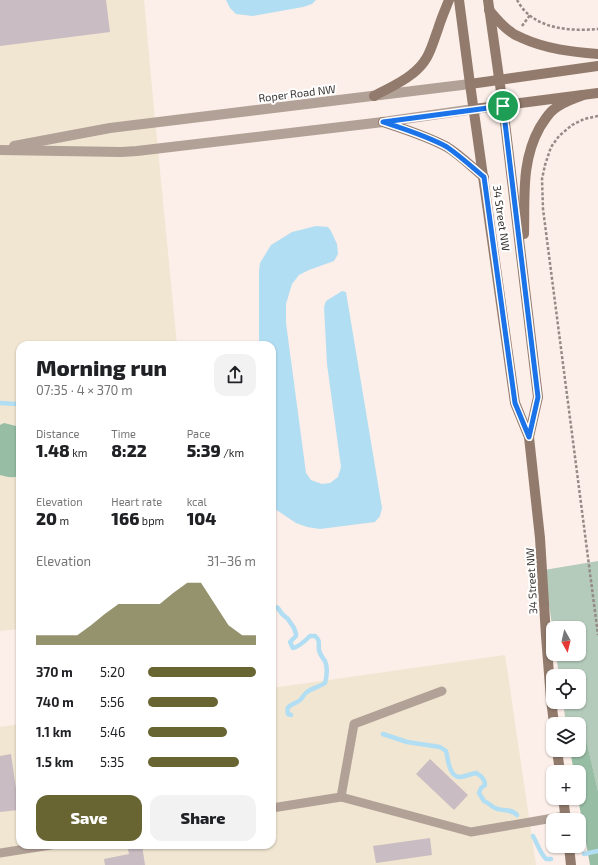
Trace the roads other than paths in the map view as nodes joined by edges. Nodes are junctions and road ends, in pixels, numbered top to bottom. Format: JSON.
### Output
{"nodes":[{"id":1,"x":449,"y":0,"type":"edge"},
{"id":2,"x":459,"y":0,"type":"edge"},
{"id":3,"x":488,"y":5,"type":"edge"},
{"id":4,"x":598,"y":54,"type":"edge"},
{"id":5,"x":598,"y":66,"type":"edge"},
{"id":6,"x":500,"y":79,"type":"junction"},
{"id":7,"x":470,"y":84,"type":"junction"},
{"id":8,"x":598,"y":93,"type":"edge"},
{"id":9,"x":583,"y":94,"type":"junction"},
{"id":10,"x":374,"y":96,"type":"junction"},
{"id":11,"x":503,"y":106,"type":"junction"},
{"id":12,"x":474,"y":109,"type":"junction"},
{"id":13,"x":383,"y":122,"type":"junction"},
{"id":14,"x":0,"y":150,"type":"edge"},
{"id":15,"x":484,"y":177,"type":"junction"},
{"id":16,"x":524,"y":272,"type":"junction"},
{"id":17,"x":529,"y":437,"type":"junction"},
{"id":18,"x":442,"y":691,"type":"dead end"},
{"id":19,"x":553,"y":717,"type":"edge"},
{"id":20,"x":340,"y":797,"type":"junction"},
{"id":21,"x":276,"y":807,"type":"edge"},
{"id":22,"x":546,"y":821,"type":"edge"},
{"id":23,"x":28,"y":849,"type":"edge"},
{"id":24,"x":570,"y":853,"type":"edge"},
{"id":25,"x":0,"y":854,"type":"edge"},
{"id":26,"x":571,"y":865,"type":"edge"}],
"edges":[{"from":1,"to":10,"type":"main road"},
{"from":2,"to":7,"type":"main road","name":"34 Street NW"},
{"from":3,"to":4,"type":"main road"},
{"from":3,"to":6,"type":"main road","name":"34 Street NW"},
{"from":5,"to":6,"type":"main road","name":"Roper Road NW"},
{"from":6,"to":7,"type":"main road","name":"Roper Road NW"},
{"from":6,"to":11,"type":"main road","name":"34 Street NW"},
{"from":7,"to":10,"type":"street","name":"Roper Road NW"},
{"from":7,"to":12,"type":"main road","name":"34 Street NW"},
{"from":8,"to":9,"type":"main road","name":"Roper Road NW"},
{"from":9,"to":11,"type":"main road","name":"Roper Road NW"},
{"from":9,"to":16,"type":"main road"},
{"from":10,"to":14,"type":"street","name":"Roper Road NW"},
{"from":11,"to":12,"type":"main road","name":"Roper Road NW"},
{"from":11,"to":16,"type":"main road","name":"34 Street NW"},
{"from":12,"to":13,"type":"street","name":"Roper Road NW"},
{"from":12,"to":15,"type":"main road","name":"34 Street NW"},
{"from":13,"to":14,"type":"street","name":"Roper Road NW"},
{"from":13,"to":15,"type":"main road"},
{"from":15,"to":17,"type":"main road","name":"34 Street NW"},
{"from":16,"to":17,"type":"main road","name":"34 Street NW"},
{"from":17,"to":19,"type":"main road","name":"34 Street NW"},
{"from":18,"to":20,"type":"lane"},
{"from":20,"to":21,"type":"lane"},
{"from":20,"to":22,"type":"lane"},
{"from":23,"to":25,"type":"lane"},
{"from":24,"to":26,"type":"main road"}]}
